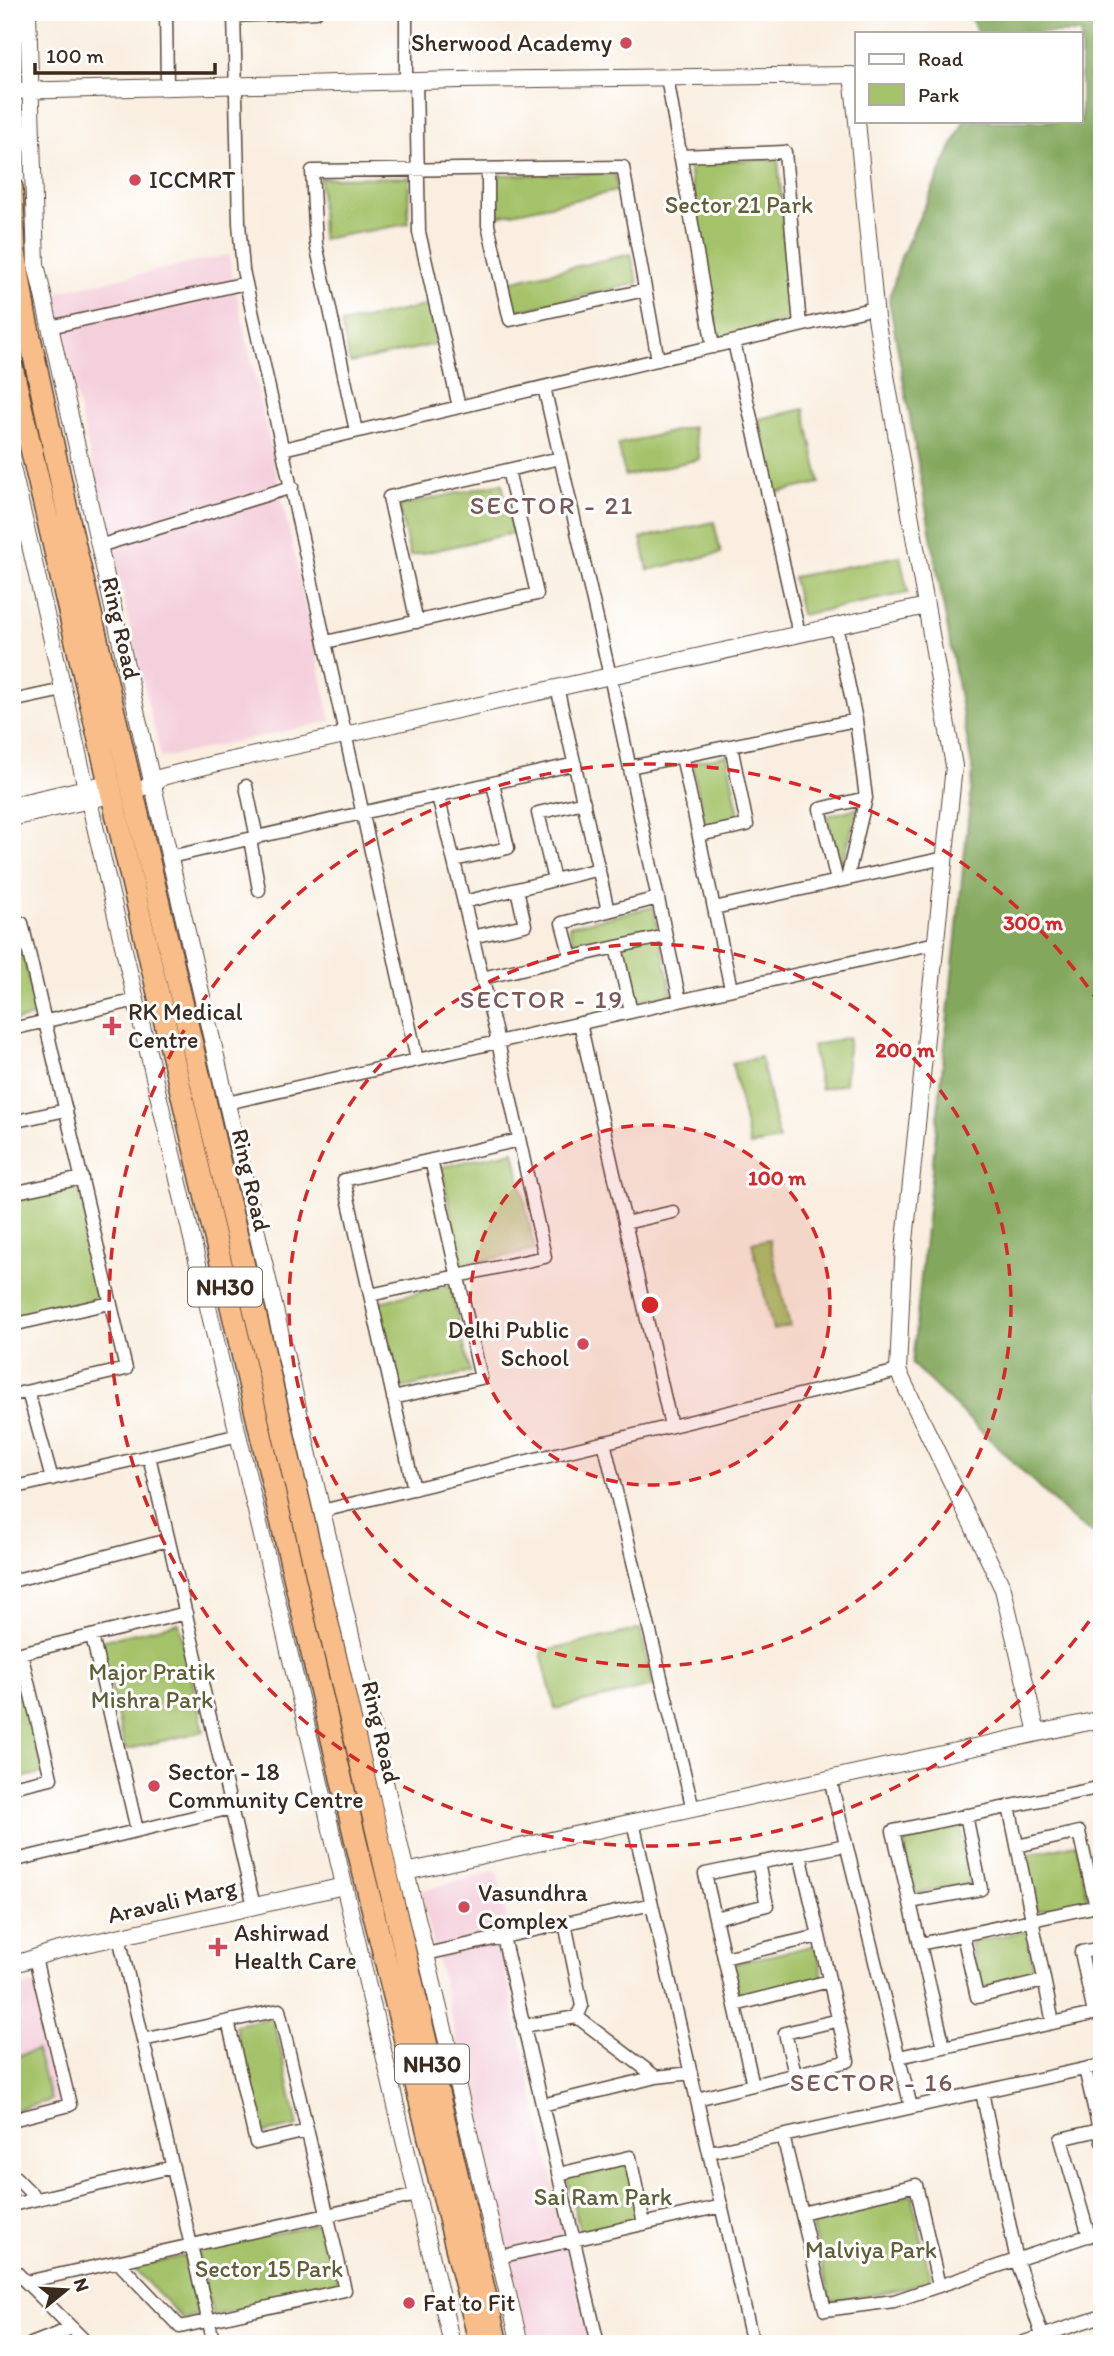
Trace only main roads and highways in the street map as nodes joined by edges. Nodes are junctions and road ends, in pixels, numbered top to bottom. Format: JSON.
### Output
{"nodes":[{"id":1,"x":12,"y":188,"type":"edge"},
{"id":2,"x":12,"y":367,"type":"edge"},
{"id":3,"x":480,"y":2344,"type":"edge"},
{"id":4,"x":497,"y":2344,"type":"edge"}],
"edges":[{"from":1,"to":4,"type":"highway","name":"Ring Road","number":"NH30"},
{"from":2,"to":3,"type":"highway","name":"Ring Road","number":"NH30"}]}
